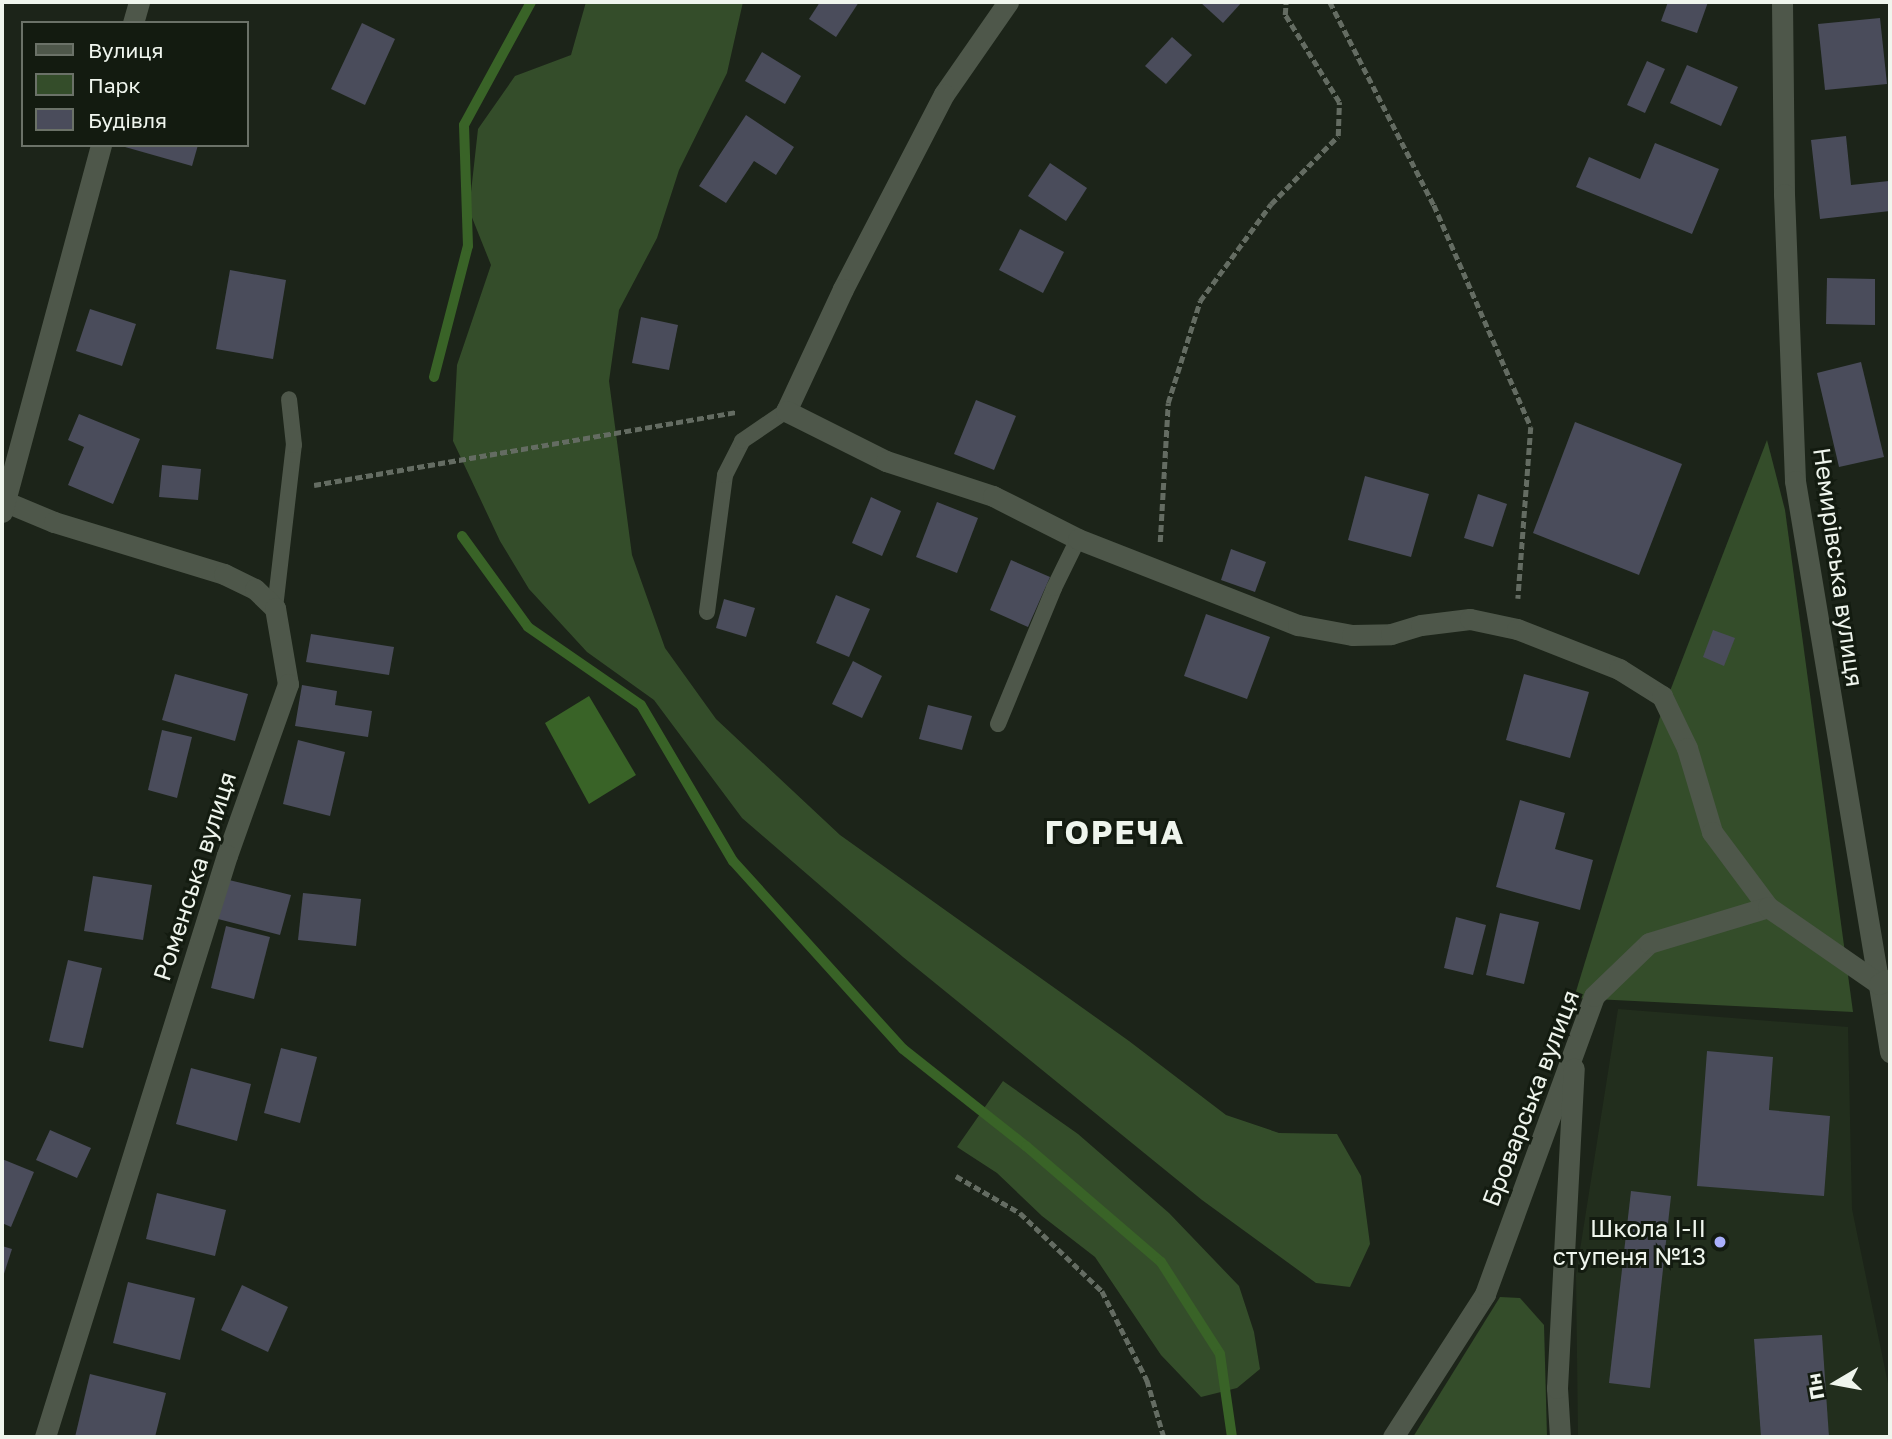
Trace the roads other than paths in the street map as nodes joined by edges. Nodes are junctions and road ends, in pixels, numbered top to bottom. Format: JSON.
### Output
{"nodes":[{"id":1,"x":139,"y":2,"type":"edge"},
{"id":2,"x":1008,"y":2,"type":"edge"},
{"id":3,"x":1782,"y":2,"type":"edge"},
{"id":4,"x":134,"y":21,"type":"edge"},
{"id":5,"x":100,"y":147,"type":"edge"},
{"id":6,"x":289,"y":399,"type":"dead end"},
{"id":7,"x":786,"y":411,"type":"junction"},
{"id":8,"x":4,"y":507,"type":"edge"},
{"id":9,"x":1078,"y":540,"type":"junction"},
{"id":10,"x":275,"y":608,"type":"junction"},
{"id":11,"x":707,"y":612,"type":"dead end"},
{"id":12,"x":998,"y":724,"type":"dead end"},
{"id":13,"x":1768,"y":907,"type":"junction"},
{"id":14,"x":1884,"y":981,"type":"edge"},
{"id":15,"x":1575,"y":1045,"type":"junction"},
{"id":16,"x":1890,"y":1052,"type":"edge"},
{"id":17,"x":45,"y":1437,"type":"edge"},
{"id":18,"x":1393,"y":1437,"type":"edge"},
{"id":19,"x":1560,"y":1437,"type":"edge"}],
"edges":[{"from":1,"to":4,"type":"street"},
{"from":2,"to":7,"type":"street"},
{"from":3,"to":14,"type":"street","name":"Немирівська вулиця"},
{"from":5,"to":8,"type":"street"},
{"from":6,"to":10,"type":"lane"},
{"from":7,"to":9,"type":"street"},
{"from":7,"to":11,"type":"lane"},
{"from":8,"to":10,"type":"street"},
{"from":9,"to":12,"type":"lane"},
{"from":9,"to":13,"type":"street"},
{"from":10,"to":17,"type":"street","name":"Роменська вулиця"},
{"from":13,"to":14,"type":"street"},
{"from":13,"to":15,"type":"street","name":"Броварська вулиця"},
{"from":14,"to":16,"type":"street","name":"Немирівська вулиця"},
{"from":15,"to":18,"type":"street","name":"Броварська вулиця"},
{"from":15,"to":19,"type":"street"}]}
